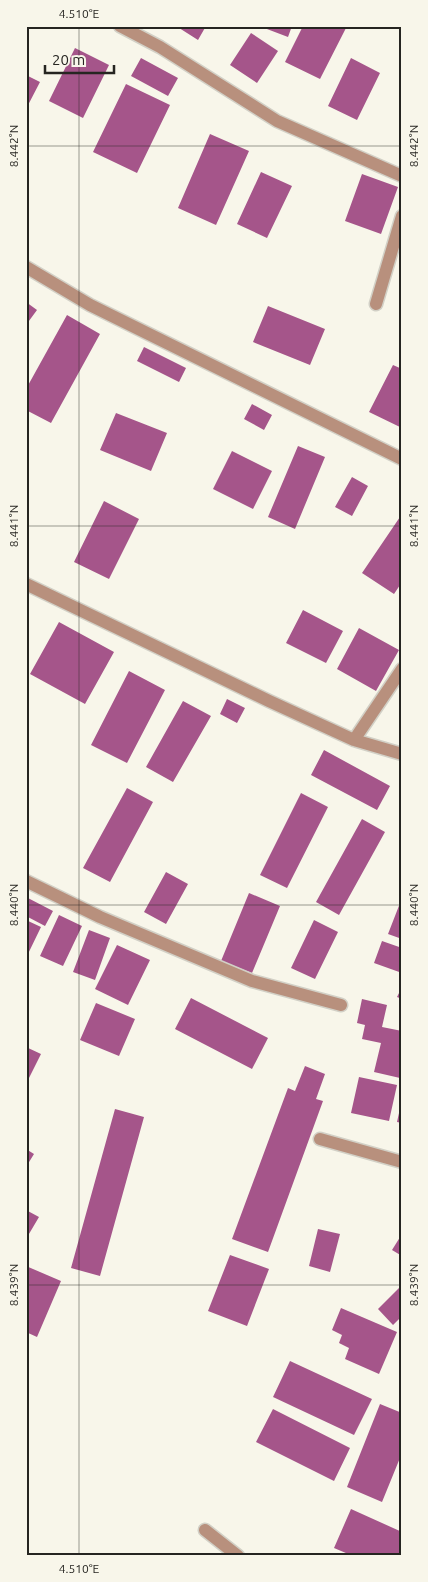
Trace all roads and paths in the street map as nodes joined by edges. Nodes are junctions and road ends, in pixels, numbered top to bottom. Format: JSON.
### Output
{"nodes":[{"id":1,"x":120,"y":26,"type":"edge"},
{"id":2,"x":402,"y":176,"type":"edge"},
{"id":3,"x":402,"y":216,"type":"edge"},
{"id":4,"x":26,"y":267,"type":"edge"},
{"id":5,"x":376,"y":304,"type":"dead end"},
{"id":6,"x":402,"y":459,"type":"edge"},
{"id":7,"x":26,"y":584,"type":"edge"},
{"id":8,"x":402,"y":669,"type":"edge"},
{"id":9,"x":354,"y":740,"type":"junction"},
{"id":10,"x":402,"y":754,"type":"edge"},
{"id":11,"x":26,"y":881,"type":"edge"},
{"id":12,"x":341,"y":1005,"type":"dead end"},
{"id":13,"x":320,"y":1139,"type":"dead end"},
{"id":14,"x":402,"y":1162,"type":"edge"},
{"id":15,"x":205,"y":1530,"type":"dead end"},
{"id":16,"x":238,"y":1556,"type":"edge"}],
"edges":[{"from":1,"to":2,"type":"street"},
{"from":3,"to":5,"type":"street"},
{"from":4,"to":6,"type":"street"},
{"from":7,"to":9,"type":"street"},
{"from":8,"to":9,"type":"street"},
{"from":9,"to":10,"type":"street"},
{"from":11,"to":12,"type":"street"},
{"from":13,"to":14,"type":"street"},
{"from":15,"to":16,"type":"street"}]}
